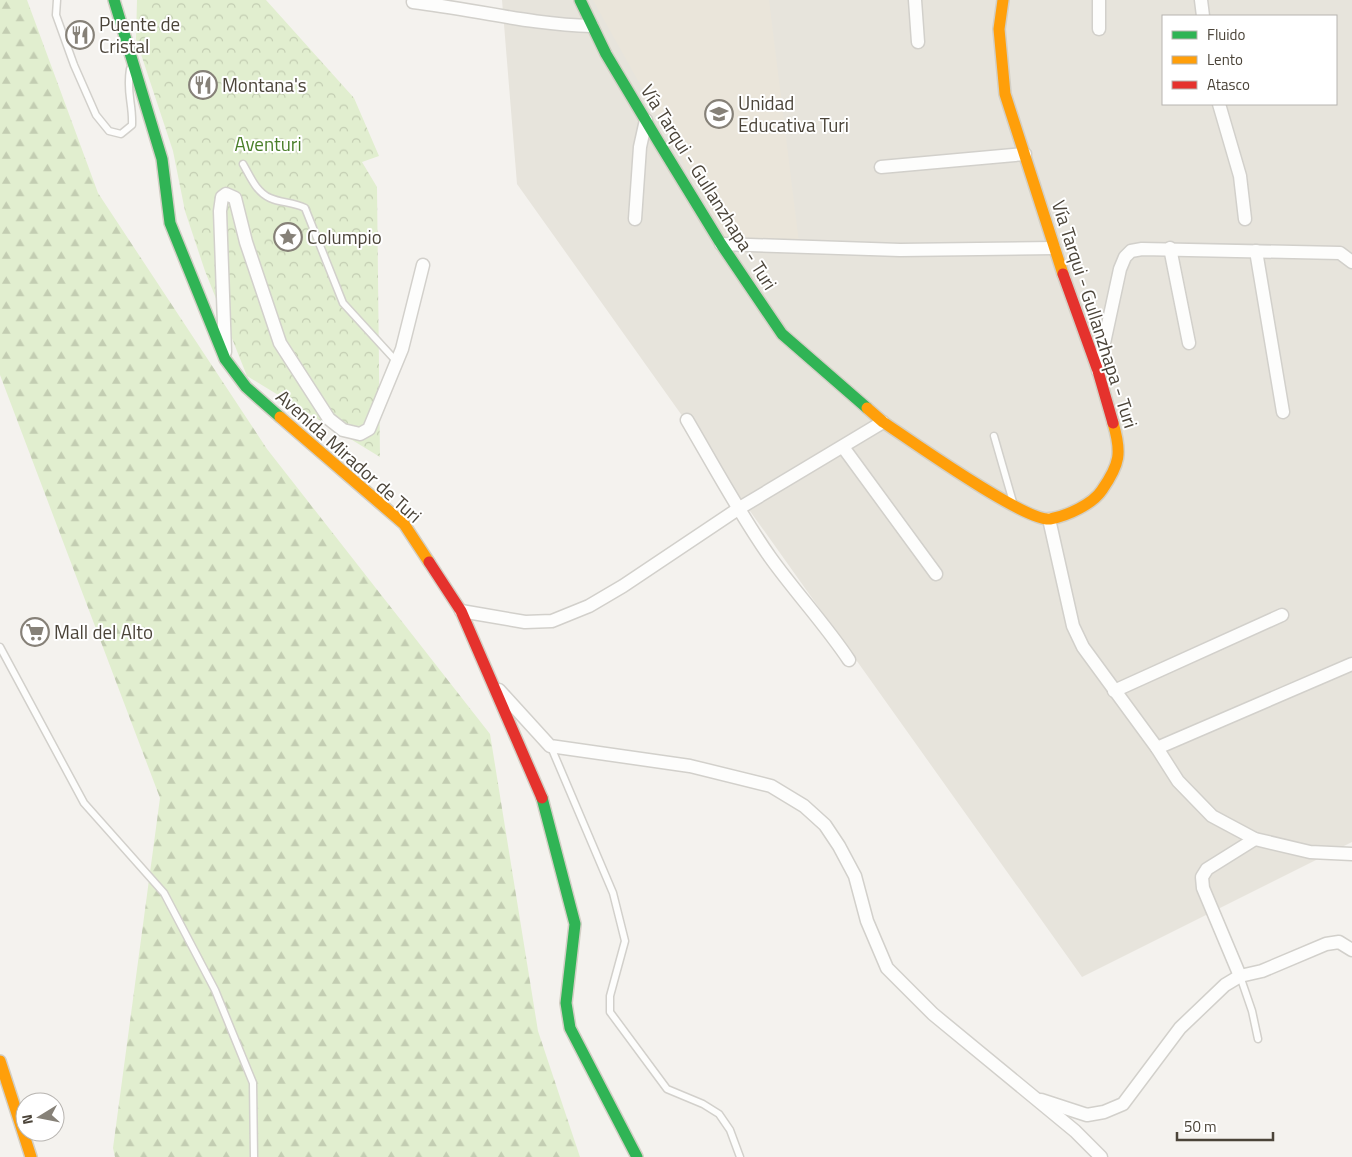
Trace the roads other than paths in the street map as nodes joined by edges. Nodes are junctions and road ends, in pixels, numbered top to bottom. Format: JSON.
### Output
{"nodes":[{"id":1,"x":57,"y":0,"type":"edge"},
{"id":2,"x":114,"y":0,"type":"edge"},
{"id":3,"x":580,"y":0,"type":"edge"},
{"id":4,"x":915,"y":0,"type":"edge"},
{"id":5,"x":1003,"y":0,"type":"edge"},
{"id":6,"x":1099,"y":0,"type":"edge"},
{"id":7,"x":1201,"y":0,"type":"edge"},
{"id":8,"x":413,"y":2,"type":"dead end"},
{"id":9,"x":1203,"y":15,"type":"edge"},
{"id":10,"x":592,"y":26,"type":"junction"},
{"id":11,"x":1099,"y":29,"type":"dead end"},
{"id":12,"x":918,"y":42,"type":"dead end"},
{"id":13,"x":131,"y":61,"type":"junction"},
{"id":14,"x":1219,"y":105,"type":"edge"},
{"id":15,"x":646,"y":120,"type":"junction"},
{"id":16,"x":1024,"y":154,"type":"junction"},
{"id":17,"x":243,"y":164,"type":"dead end"},
{"id":18,"x":881,"y":167,"type":"dead end"},
{"id":19,"x":635,"y":219,"type":"dead end"},
{"id":20,"x":1245,"y":219,"type":"dead end"},
{"id":21,"x":720,"y":244,"type":"junction"},
{"id":22,"x":1054,"y":248,"type":"junction"},
{"id":23,"x":1170,"y":248,"type":"junction"},
{"id":24,"x":1256,"y":251,"type":"junction"},
{"id":25,"x":1352,"y":262,"type":"edge"},
{"id":26,"x":423,"y":265,"type":"dead end"},
{"id":27,"x":1189,"y":343,"type":"dead end"},
{"id":28,"x":226,"y":359,"type":"junction"},
{"id":29,"x":397,"y":362,"type":"junction"},
{"id":30,"x":1098,"y":370,"type":"junction"},
{"id":31,"x":1283,"y":412,"type":"dead end"},
{"id":32,"x":687,"y":420,"type":"dead end"},
{"id":33,"x":883,"y":422,"type":"junction"},
{"id":34,"x":994,"y":436,"type":"dead end"},
{"id":35,"x":843,"y":446,"type":"junction"},
{"id":36,"x":1015,"y":508,"type":"junction"},
{"id":37,"x":738,"y":509,"type":"junction"},
{"id":38,"x":1049,"y":520,"type":"junction"},
{"id":39,"x":936,"y":574,"type":"dead end"},
{"id":40,"x":461,"y":611,"type":"junction"},
{"id":41,"x":1282,"y":615,"type":"dead end"},
{"id":42,"x":0,"y":647,"type":"edge"},
{"id":43,"x":849,"y":660,"type":"dead end"},
{"id":44,"x":1352,"y":664,"type":"edge"},
{"id":45,"x":495,"y":685,"type":"junction"},
{"id":46,"x":1114,"y":691,"type":"junction"},
{"id":47,"x":550,"y":746,"type":"junction"},
{"id":48,"x":1157,"y":748,"type":"junction"},
{"id":49,"x":1255,"y":839,"type":"junction"},
{"id":50,"x":1352,"y":854,"type":"edge"},
{"id":51,"x":1352,"y":950,"type":"edge"},
{"id":52,"x":1240,"y":976,"type":"junction"},
{"id":53,"x":1258,"y":1039,"type":"dead end"},
{"id":54,"x":0,"y":1061,"type":"edge"},
{"id":55,"x":1036,"y":1098,"type":"junction"},
{"id":56,"x":31,"y":1157,"type":"edge"},
{"id":57,"x":254,"y":1157,"type":"edge"},
{"id":58,"x":638,"y":1157,"type":"edge"},
{"id":59,"x":740,"y":1157,"type":"edge"},
{"id":60,"x":1101,"y":1157,"type":"edge"}],
"edges":[{"from":1,"to":13,"type":"lane"},
{"from":2,"to":13,"type":"main road","name":"Avenida Mirador de Turi"},
{"from":3,"to":10,"type":"main road","name":"Vía Tarqui - Gullanzhapa - Turi"},
{"from":4,"to":12,"type":"street"},
{"from":5,"to":16,"type":"main road","name":"Vía Tarqui - Gullanzhapa - Turi"},
{"from":6,"to":11,"type":"street"},
{"from":7,"to":9,"type":"street"},
{"from":8,"to":10,"type":"street"},
{"from":10,"to":15,"type":"main road","name":"Vía Tarqui - Gullanzhapa - Turi"},
{"from":13,"to":28,"type":"main road","name":"Avenida Mirador de Turi"},
{"from":14,"to":20,"type":"street"},
{"from":15,"to":19,"type":"street"},
{"from":15,"to":21,"type":"main road","name":"Vía Tarqui - Gullanzhapa - Turi"},
{"from":16,"to":18,"type":"street"},
{"from":16,"to":22,"type":"main road","name":"Vía Tarqui - Gullanzhapa - Turi"},
{"from":17,"to":29,"type":"lane"},
{"from":21,"to":22,"type":"street"},
{"from":21,"to":33,"type":"main road","name":"Vía Tarqui - Gullanzhapa - Turi"},
{"from":22,"to":30,"type":"main road","name":"Vía Tarqui - Gullanzhapa - Turi"},
{"from":23,"to":24,"type":"street"},
{"from":23,"to":27,"type":"street"},
{"from":23,"to":30,"type":"street"},
{"from":24,"to":25,"type":"street"},
{"from":24,"to":31,"type":"street"},
{"from":26,"to":29,"type":"street"},
{"from":28,"to":29,"type":"street"},
{"from":28,"to":40,"type":"main road","name":"Avenida Mirador de Turi"},
{"from":30,"to":38,"type":"main road","name":"Vía Tarqui - Gullanzhapa - Turi"},
{"from":32,"to":37,"type":"street"},
{"from":33,"to":35,"type":"street"},
{"from":33,"to":36,"type":"main road","name":"Vía Tarqui - Gullanzhapa - Turi"},
{"from":34,"to":36,"type":"lane"},
{"from":35,"to":37,"type":"street"},
{"from":35,"to":39,"type":"street"},
{"from":36,"to":38,"type":"main road","name":"Vía Tarqui - Gullanzhapa - Turi"},
{"from":37,"to":40,"type":"street"},
{"from":37,"to":43,"type":"street"},
{"from":38,"to":46,"type":"street"},
{"from":40,"to":45,"type":"main road","name":"Avenida Mirador de Turi"},
{"from":41,"to":46,"type":"street"},
{"from":42,"to":57,"type":"lane"},
{"from":44,"to":48,"type":"street"},
{"from":45,"to":47,"type":"street"},
{"from":45,"to":58,"type":"main road","name":"Avenida Mirador de Turi"},
{"from":46,"to":48,"type":"street"},
{"from":47,"to":55,"type":"street"},
{"from":47,"to":59,"type":"lane"},
{"from":48,"to":49,"type":"street"},
{"from":49,"to":50,"type":"street"},
{"from":49,"to":52,"type":"street"},
{"from":51,"to":52,"type":"street"},
{"from":52,"to":53,"type":"lane"},
{"from":52,"to":55,"type":"street"},
{"from":54,"to":56,"type":"main road"},
{"from":55,"to":60,"type":"street"}]}
